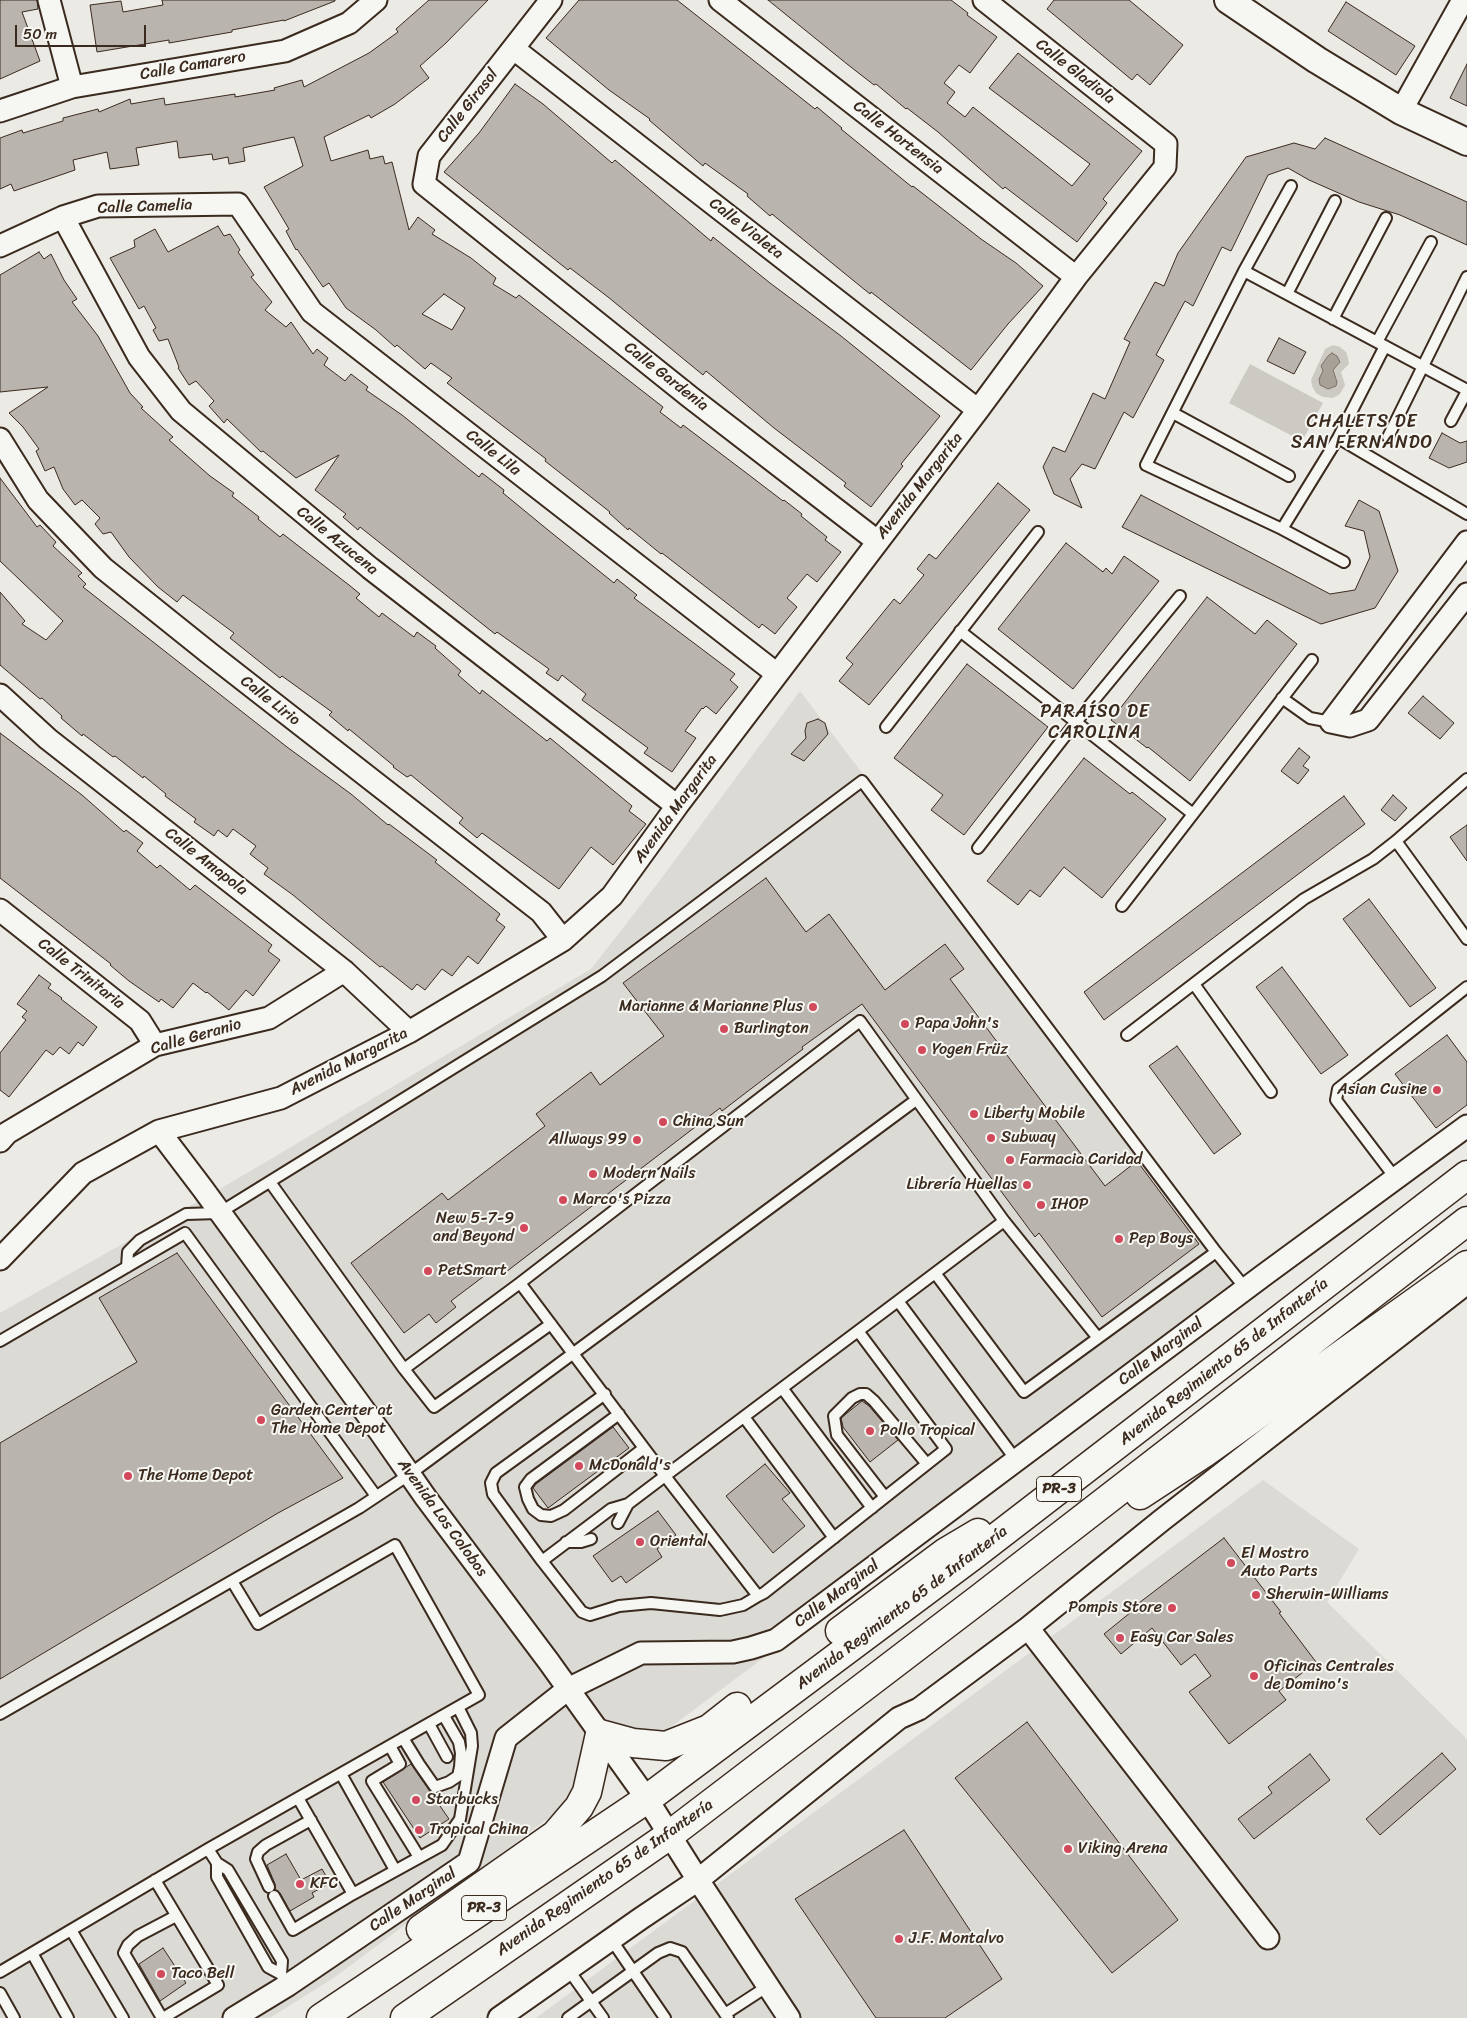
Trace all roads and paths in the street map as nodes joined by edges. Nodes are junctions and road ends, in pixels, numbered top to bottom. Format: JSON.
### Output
{"nodes":[{"id":1,"x":49,"y":0,"type":"edge"},
{"id":2,"x":376,"y":0,"type":"edge"},
{"id":3,"x":551,"y":0,"type":"edge"},
{"id":4,"x":720,"y":0,"type":"edge"},
{"id":5,"x":984,"y":0,"type":"edge"},
{"id":6,"x":1228,"y":0,"type":"edge"},
{"id":7,"x":1463,"y":0,"type":"edge"},
{"id":8,"x":514,"y":49,"type":"junction"},
{"id":9,"x":72,"y":87,"type":"junction"},
{"id":10,"x":0,"y":111,"type":"edge"},
{"id":11,"x":1401,"y":111,"type":"junction"},
{"id":12,"x":1467,"y":142,"type":"edge"},
{"id":13,"x":1166,"y":144,"type":"joint"},
{"id":14,"x":1291,"y":186,"type":"dead end"},
{"id":15,"x":1335,"y":201,"type":"dead end"},
{"id":16,"x":238,"y":204,"type":"joint"},
{"id":17,"x":457,"y":211,"type":"joint"},
{"id":18,"x":63,"y":217,"type":"junction"},
{"id":19,"x":1386,"y":218,"type":"dead end"},
{"id":20,"x":1430,"y":242,"type":"dead end"},
{"id":21,"x":0,"y":246,"type":"edge"},
{"id":22,"x":1244,"y":271,"type":"junction"},
{"id":23,"x":1467,"y":276,"type":"edge"},
{"id":24,"x":1076,"y":277,"type":"junction"},
{"id":25,"x":1287,"y":294,"type":"junction"},
{"id":26,"x":1333,"y":318,"type":"junction"},
{"id":27,"x":1381,"y":344,"type":"junction"},
{"id":28,"x":1422,"y":366,"type":"junction"},
{"id":29,"x":1467,"y":390,"type":"edge"},
{"id":30,"x":978,"y":410,"type":"junction"},
{"id":31,"x":1174,"y":413,"type":"junction"},
{"id":32,"x":1452,"y":421,"type":"dead end"},
{"id":33,"x":1388,"y":437,"type":"dead end"},
{"id":34,"x":1338,"y":438,"type":"junction"},
{"id":35,"x":0,"y":439,"type":"edge"},
{"id":36,"x":1289,"y":476,"type":"dead end"},
{"id":37,"x":1467,"y":514,"type":"edge"},
{"id":38,"x":1282,"y":529,"type":"junction"},
{"id":39,"x":1038,"y":532,"type":"dead end"},
{"id":40,"x":877,"y":541,"type":"junction"},
{"id":41,"x":1467,"y":542,"type":"edge"},
{"id":42,"x":1344,"y":562,"type":"dead end"},
{"id":43,"x":1467,"y":594,"type":"edge"},
{"id":44,"x":1180,"y":596,"type":"dead end"},
{"id":45,"x":960,"y":631,"type":"junction"},
{"id":46,"x":1312,"y":660,"type":"dead end"},
{"id":47,"x":777,"y":674,"type":"junction"},
{"id":48,"x":0,"y":695,"type":"edge"},
{"id":49,"x":1282,"y":698,"type":"junction"},
{"id":50,"x":1076,"y":722,"type":"junction"},
{"id":51,"x":1331,"y":722,"type":"junction"},
{"id":52,"x":886,"y":728,"type":"dead end"},
{"id":53,"x":1466,"y":781,"type":"edge"},
{"id":54,"x":677,"y":806,"type":"junction"},
{"id":55,"x":1193,"y":814,"type":"junction"},
{"id":56,"x":1396,"y":841,"type":"junction"},
{"id":57,"x":978,"y":848,"type":"dead end"},
{"id":58,"x":1122,"y":906,"type":"dead end"},
{"id":59,"x":0,"y":910,"type":"edge"},
{"id":60,"x":1467,"y":939,"type":"edge"},
{"id":61,"x":563,"y":940,"type":"junction"},
{"id":62,"x":344,"y":972,"type":"junction"},
{"id":63,"x":1194,"y":984,"type":"junction"},
{"id":64,"x":1467,"y":987,"type":"edge"},
{"id":65,"x":409,"y":1032,"type":"junction"},
{"id":66,"x":1127,"y":1035,"type":"dead end"},
{"id":67,"x":155,"y":1045,"type":"junction"},
{"id":68,"x":1271,"y":1092,"type":"dead end"},
{"id":69,"x":916,"y":1100,"type":"junction"},
{"id":70,"x":1467,"y":1126,"type":"edge"},
{"id":71,"x":159,"y":1131,"type":"junction"},
{"id":72,"x":2,"y":1134,"type":"edge"},
{"id":73,"x":1467,"y":1175,"type":"edge"},
{"id":74,"x":1396,"y":1179,"type":"junction"},
{"id":75,"x":270,"y":1182,"type":"junction"},
{"id":76,"x":219,"y":1213,"type":"junction"},
{"id":77,"x":1004,"y":1221,"type":"junction"},
{"id":78,"x":1467,"y":1221,"type":"edge"},
{"id":79,"x":1216,"y":1252,"type":"junction"},
{"id":80,"x":0,"y":1259,"type":"edge"},
{"id":81,"x":1467,"y":1265,"type":"edge"},
{"id":82,"x":127,"y":1268,"type":"junction"},
{"id":83,"x":935,"y":1273,"type":"junction"},
{"id":84,"x":520,"y":1283,"type":"junction"},
{"id":85,"x":1467,"y":1283,"type":"edge"},
{"id":86,"x":1246,"y":1289,"type":"junction"},
{"id":87,"x":898,"y":1301,"type":"junction"},
{"id":88,"x":551,"y":1324,"type":"junction"},
{"id":89,"x":858,"y":1330,"type":"junction"},
{"id":90,"x":1098,"y":1338,"type":"junction"},
{"id":91,"x":0,"y":1341,"type":"edge"},
{"id":92,"x":574,"y":1353,"type":"junction"},
{"id":93,"x":404,"y":1369,"type":"junction"},
{"id":94,"x":782,"y":1388,"type":"junction"},
{"id":95,"x":605,"y":1394,"type":"junction"},
{"id":96,"x":619,"y":1414,"type":"junction"},
{"id":97,"x":744,"y":1417,"type":"junction"},
{"id":98,"x":644,"y":1448,"type":"junction"},
{"id":99,"x":1016,"y":1460,"type":"junction"},
{"id":100,"x":927,"y":1464,"type":"junction"},
{"id":101,"x":1091,"y":1465,"type":"junction"},
{"id":102,"x":410,"y":1474,"type":"junction"},
{"id":103,"x":665,"y":1476,"type":"junction"},
{"id":104,"x":376,"y":1496,"type":"junction"},
{"id":105,"x":885,"y":1497,"type":"junction"},
{"id":106,"x":628,"y":1504,"type":"junction"},
{"id":107,"x":872,"y":1508,"type":"junction"},
{"id":108,"x":618,"y":1522,"type":"dead end"},
{"id":109,"x":834,"y":1538,"type":"junction"},
{"id":110,"x":591,"y":1539,"type":"dead end"},
{"id":111,"x":566,"y":1542,"type":"junction"},
{"id":112,"x":542,"y":1561,"type":"junction"},
{"id":113,"x":232,"y":1580,"type":"junction"},
{"id":114,"x":758,"y":1596,"type":"junction"},
{"id":115,"x":979,"y":1599,"type":"junction"},
{"id":116,"x":1028,"y":1628,"type":"junction"},
{"id":117,"x":568,"y":1689,"type":"junction"},
{"id":118,"x":458,"y":1707,"type":"junction"},
{"id":119,"x":0,"y":1714,"type":"edge"},
{"id":120,"x":444,"y":1716,"type":"junction"},
{"id":121,"x":429,"y":1724,"type":"junction"},
{"id":122,"x":600,"y":1734,"type":"junction"},
{"id":123,"x":403,"y":1738,"type":"junction"},
{"id":124,"x":390,"y":1746,"type":"junction"},
{"id":125,"x":447,"y":1757,"type":"dead end"},
{"id":126,"x":341,"y":1774,"type":"junction"},
{"id":127,"x":298,"y":1798,"type":"junction"},
{"id":128,"x":647,"y":1798,"type":"junction"},
{"id":129,"x":311,"y":1820,"type":"junction"},
{"id":130,"x":671,"y":1834,"type":"junction"},
{"id":131,"x":208,"y":1849,"type":"junction"},
{"id":132,"x":419,"y":1857,"type":"junction"},
{"id":133,"x":395,"y":1870,"type":"junction"},
{"id":134,"x":155,"y":1880,"type":"junction"},
{"id":135,"x":698,"y":1880,"type":"junction"},
{"id":136,"x":354,"y":1894,"type":"junction"},
{"id":137,"x":176,"y":1916,"type":"junction"},
{"id":138,"x":71,"y":1930,"type":"junction"},
{"id":139,"x":1268,"y":1938,"type":"dead end"},
{"id":140,"x":611,"y":1939,"type":"junction"},
{"id":141,"x":32,"y":1953,"type":"junction"},
{"id":142,"x":398,"y":1966,"type":"junction"},
{"id":143,"x":568,"y":1969,"type":"junction"},
{"id":144,"x":633,"y":1971,"type":"junction"},
{"id":145,"x":0,"y":1972,"type":"edge"},
{"id":146,"x":284,"y":1979,"type":"junction"},
{"id":147,"x":768,"y":1986,"type":"junction"},
{"id":148,"x":0,"y":1993,"type":"edge"},
{"id":149,"x":591,"y":2002,"type":"junction"},
{"id":150,"x":727,"y":2016,"type":"edge"},
{"id":151,"x":14,"y":2018,"type":"edge"},
{"id":152,"x":68,"y":2018,"type":"edge"},
{"id":153,"x":123,"y":2018,"type":"edge"},
{"id":154,"x":162,"y":2018,"type":"edge"},
{"id":155,"x":234,"y":2018,"type":"edge"},
{"id":156,"x":321,"y":2018,"type":"edge"},
{"id":157,"x":405,"y":2018,"type":"edge"},
{"id":158,"x":499,"y":2018,"type":"edge"},
{"id":159,"x":568,"y":2018,"type":"edge"},
{"id":160,"x":603,"y":2018,"type":"edge"},
{"id":161,"x":665,"y":2018,"type":"edge"},
{"id":162,"x":789,"y":2018,"type":"edge"}],
"edges":[{"from":1,"to":9,"type":"street"},
{"from":2,"to":9,"type":"street","name":"Calle Camarero"},
{"from":3,"to":8,"type":"street","name":"Calle Girasol"},
{"from":4,"to":24,"type":"street","name":"Calle Hortensia"},
{"from":5,"to":13,"type":"street","name":"Calle Gladiola"},
{"from":6,"to":11,"type":"street"},
{"from":7,"to":11,"type":"street"},
{"from":8,"to":17,"type":"street","name":"Calle Girasol"},
{"from":8,"to":30,"type":"street","name":"Calle Violeta"},
{"from":9,"to":10,"type":"street","name":"Calle Camarero"},
{"from":11,"to":12,"type":"street"},
{"from":13,"to":24,"type":"street","name":"Avenida Margarita"},
{"from":14,"to":22,"type":"lane"},
{"from":15,"to":25,"type":"lane"},
{"from":16,"to":18,"type":"street","name":"Calle Camelia"},
{"from":16,"to":47,"type":"street","name":"Calle Lila"},
{"from":17,"to":40,"type":"street","name":"Calle Gardenia"},
{"from":18,"to":21,"type":"street","name":"Calle Camelia"},
{"from":18,"to":54,"type":"street","name":"Calle Azucena"},
{"from":19,"to":26,"type":"lane"},
{"from":20,"to":27,"type":"lane"},
{"from":22,"to":25,"type":"lane"},
{"from":22,"to":31,"type":"lane"},
{"from":23,"to":28,"type":"lane"},
{"from":24,"to":30,"type":"street","name":"Avenida Margarita"},
{"from":25,"to":26,"type":"lane"},
{"from":26,"to":27,"type":"lane"},
{"from":27,"to":28,"type":"lane"},
{"from":27,"to":34,"type":"lane"},
{"from":28,"to":29,"type":"lane"},
{"from":28,"to":33,"type":"lane"},
{"from":29,"to":32,"type":"lane"},
{"from":30,"to":40,"type":"street","name":"Avenida Margarita"},
{"from":31,"to":36,"type":"lane"},
{"from":31,"to":38,"type":"lane"},
{"from":34,"to":37,"type":"lane"},
{"from":34,"to":38,"type":"lane"},
{"from":35,"to":61,"type":"street","name":"Calle Lirio"},
{"from":38,"to":42,"type":"lane"},
{"from":39,"to":45,"type":"lane"},
{"from":40,"to":47,"type":"street","name":"Avenida Margarita"},
{"from":41,"to":51,"type":"street"},
{"from":43,"to":51,"type":"street"},
{"from":44,"to":50,"type":"lane"},
{"from":45,"to":50,"type":"lane"},
{"from":45,"to":52,"type":"lane"},
{"from":46,"to":49,"type":"lane"},
{"from":47,"to":54,"type":"street","name":"Avenida Margarita"},
{"from":48,"to":62,"type":"street","name":"Calle Amapola"},
{"from":49,"to":51,"type":"lane"},
{"from":49,"to":55,"type":"lane"},
{"from":50,"to":55,"type":"lane"},
{"from":50,"to":57,"type":"lane"},
{"from":53,"to":56,"type":"lane"},
{"from":54,"to":61,"type":"street","name":"Avenida Margarita"},
{"from":55,"to":58,"type":"lane"},
{"from":56,"to":60,"type":"lane"},
{"from":56,"to":63,"type":"lane"},
{"from":59,"to":67,"type":"street","name":"Calle Trinitaria"},
{"from":61,"to":65,"type":"street","name":"Avenida Margarita"},
{"from":62,"to":65,"type":"street","name":"Calle Amapola"},
{"from":62,"to":67,"type":"street","name":"Calle Geranio"},
{"from":63,"to":66,"type":"lane"},
{"from":63,"to":68,"type":"lane"},
{"from":64,"to":74,"type":"lane"},
{"from":65,"to":71,"type":"street","name":"Avenida Margarita"},
{"from":67,"to":72,"type":"street","name":"Calle Geranio"},
{"from":69,"to":77,"type":"lane"},
{"from":69,"to":84,"type":"lane"},
{"from":69,"to":92,"type":"lane"},
{"from":70,"to":74,"type":"street","name":"Calle Marginal"},
{"from":71,"to":76,"type":"street","name":"Avenida Los Colobos"},
{"from":71,"to":80,"type":"street","name":"Avenida Margarita"},
{"from":73,"to":101,"type":"main road","name":"Avenida Regimiento 65 de Infantería","number":"PR-3"},
{"from":74,"to":86,"type":"street","name":"Calle Marginal"},
{"from":75,"to":76,"type":"lane"},
{"from":75,"to":79,"type":"lane"},
{"from":75,"to":93,"type":"lane"},
{"from":76,"to":82,"type":"lane"},
{"from":76,"to":102,"type":"street","name":"Avenida Los Colobos"},
{"from":77,"to":83,"type":"lane"},
{"from":77,"to":90,"type":"lane"},
{"from":78,"to":115,"type":"main road","name":"Avenida Regimiento 65 de Infantería","number":"PR-3"},
{"from":79,"to":86,"type":"lane"},
{"from":79,"to":90,"type":"lane"},
{"from":81,"to":115,"type":"main road"},
{"from":82,"to":91,"type":"lane"},
{"from":82,"to":104,"type":"lane"},
{"from":83,"to":87,"type":"lane"},
{"from":83,"to":90,"type":"lane"},
{"from":84,"to":88,"type":"lane"},
{"from":84,"to":93,"type":"lane"},
{"from":85,"to":116,"type":"street"},
{"from":86,"to":99,"type":"street","name":"Calle Marginal"},
{"from":87,"to":89,"type":"lane"},
{"from":87,"to":99,"type":"lane"},
{"from":88,"to":92,"type":"lane"},
{"from":88,"to":93,"type":"lane"},
{"from":89,"to":94,"type":"lane"},
{"from":89,"to":100,"type":"lane"},
{"from":92,"to":95,"type":"lane"},
{"from":92,"to":102,"type":"lane"},
{"from":94,"to":97,"type":"lane"},
{"from":94,"to":107,"type":"lane"},
{"from":95,"to":96,"type":"lane"},
{"from":95,"to":112,"type":"lane"},
{"from":96,"to":98,"type":"lane"},
{"from":96,"to":98,"type":"lane"},
{"from":97,"to":103,"type":"lane"},
{"from":97,"to":109,"type":"lane"},
{"from":98,"to":103,"type":"lane"},
{"from":99,"to":117,"type":"street","name":"Calle Marginal"},
{"from":100,"to":105,"type":"lane"},
{"from":100,"to":105,"type":"lane"},
{"from":101,"to":122,"type":"main road"},
{"from":101,"to":128,"type":"main road","name":"Avenida Regimiento 65 de Infantería","number":"PR-3"},
{"from":102,"to":104,"type":"lane"},
{"from":102,"to":117,"type":"street","name":"Avenida Los Colobos"},
{"from":103,"to":106,"type":"lane"},
{"from":103,"to":114,"type":"lane"},
{"from":104,"to":113,"type":"lane"},
{"from":105,"to":107,"type":"lane"},
{"from":106,"to":108,"type":"lane"},
{"from":106,"to":111,"type":"lane"},
{"from":107,"to":109,"type":"lane"},
{"from":109,"to":114,"type":"lane"},
{"from":110,"to":111,"type":"lane"},
{"from":111,"to":112,"type":"lane"},
{"from":112,"to":114,"type":"lane"},
{"from":113,"to":118,"type":"lane"},
{"from":113,"to":119,"type":"lane"},
{"from":115,"to":130,"type":"main road","name":"Avenida Regimiento 65 de Infantería","number":"PR-3"},
{"from":116,"to":135,"type":"street"},
{"from":116,"to":139,"type":"street"},
{"from":117,"to":122,"type":"street","name":"Avenida Los Colobos"},
{"from":117,"to":146,"type":"street","name":"Calle Marginal"},
{"from":118,"to":120,"type":"lane"},
{"from":118,"to":132,"type":"lane"},
{"from":120,"to":121,"type":"lane"},
{"from":120,"to":123,"type":"lane"},
{"from":121,"to":123,"type":"lane"},
{"from":121,"to":125,"type":"lane"},
{"from":122,"to":128,"type":"street","name":"Avenida Los Colobos"},
{"from":122,"to":142,"type":"main road"},
{"from":123,"to":124,"type":"lane"},
{"from":124,"to":126,"type":"lane"},
{"from":124,"to":132,"type":"lane"},
{"from":126,"to":127,"type":"lane"},
{"from":126,"to":133,"type":"lane"},
{"from":127,"to":129,"type":"lane"},
{"from":127,"to":131,"type":"lane"},
{"from":128,"to":130,"type":"street","name":"Avenida Los Colobos"},
{"from":128,"to":142,"type":"main road","name":"Avenida Regimiento 65 de Infantería","number":"PR-3"},
{"from":129,"to":136,"type":"lane"},
{"from":129,"to":136,"type":"lane"},
{"from":130,"to":135,"type":"street","name":"Avenida Los Colobos"},
{"from":130,"to":157,"type":"main road","name":"Avenida Regimiento 65 de Infantería","number":"PR-3"},
{"from":131,"to":134,"type":"lane"},
{"from":131,"to":146,"type":"lane"},
{"from":132,"to":133,"type":"lane"},
{"from":133,"to":136,"type":"lane"},
{"from":134,"to":137,"type":"lane"},
{"from":134,"to":138,"type":"lane"},
{"from":135,"to":140,"type":"street"},
{"from":135,"to":147,"type":"street","name":"Avenida Los Colobos"},
{"from":137,"to":154,"type":"lane"},
{"from":137,"to":154,"type":"lane"},
{"from":138,"to":141,"type":"lane"},
{"from":138,"to":153,"type":"lane"},
{"from":140,"to":143,"type":"street"},
{"from":140,"to":144,"type":"lane"},
{"from":141,"to":145,"type":"lane"},
{"from":141,"to":152,"type":"lane"},
{"from":142,"to":156,"type":"main road","name":"Avenida Regimiento 65 de Infantería","number":"PR-3"},
{"from":143,"to":149,"type":"lane"},
{"from":143,"to":158,"type":"street"},
{"from":144,"to":149,"type":"lane"},
{"from":144,"to":150,"type":"lane"},
{"from":144,"to":161,"type":"lane"},
{"from":146,"to":155,"type":"street","name":"Calle Marginal"},
{"from":147,"to":150,"type":"lane"},
{"from":147,"to":162,"type":"street","name":"Avenida Los Colobos"},
{"from":148,"to":151,"type":"lane"},
{"from":149,"to":159,"type":"lane"},
{"from":149,"to":160,"type":"lane"}]}
